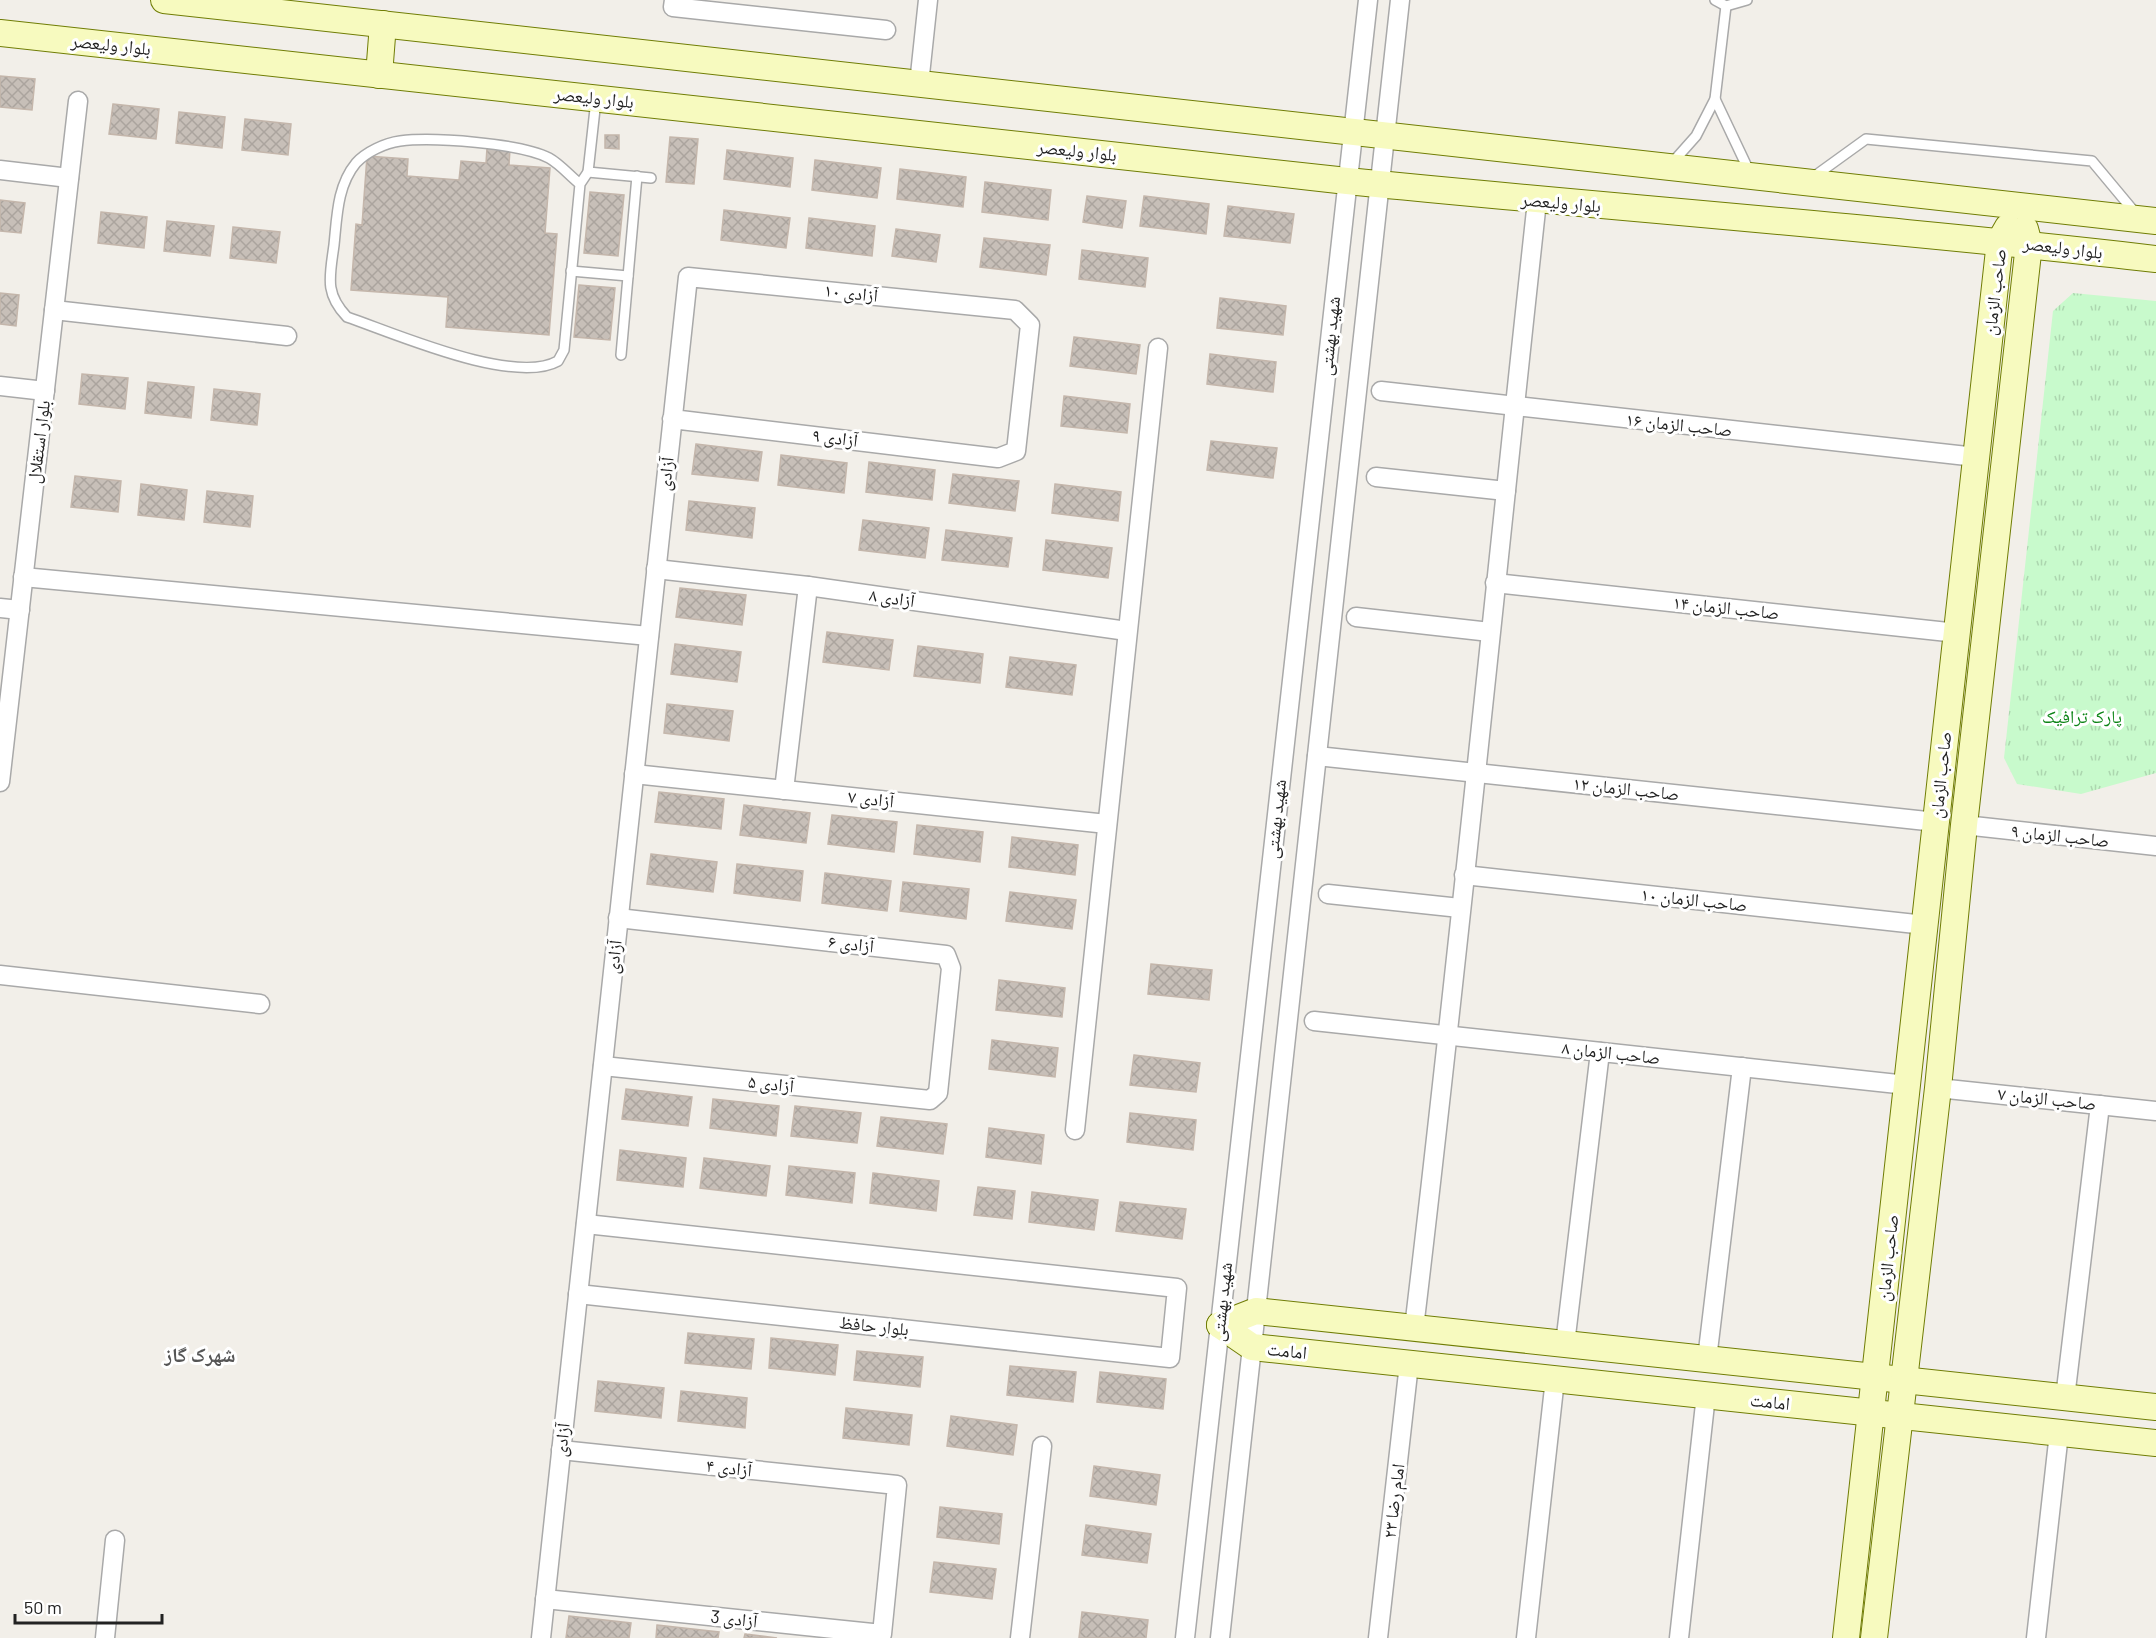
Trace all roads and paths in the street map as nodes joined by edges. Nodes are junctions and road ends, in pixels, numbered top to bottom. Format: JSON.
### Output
{"nodes":[{"id":1,"x":164,"y":0,"type":"edge"},
{"id":2,"x":674,"y":0,"type":"edge"},
{"id":3,"x":928,"y":0,"type":"edge"},
{"id":4,"x":1368,"y":0,"type":"edge"},
{"id":5,"x":1400,"y":0,"type":"edge"},
{"id":6,"x":1715,"y":0,"type":"edge"},
{"id":7,"x":1747,"y":0,"type":"edge"},
{"id":8,"x":198,"y":2,"type":"edge"},
{"id":9,"x":1726,"y":6,"type":"junction"},
{"id":10,"x":383,"y":24,"type":"junction"},
{"id":11,"x":886,"y":30,"type":"dead end"},
{"id":12,"x":0,"y":33,"type":"edge"},
{"id":13,"x":379,"y":75,"type":"junction"},
{"id":14,"x":919,"y":84,"type":"junction"},
{"id":15,"x":597,"y":98,"type":"junction"},
{"id":16,"x":1715,"y":99,"type":"junction"},
{"id":17,"x":78,"y":101,"type":"dead end"},
{"id":18,"x":1353,"y":132,"type":"junction"},
{"id":19,"x":1385,"y":135,"type":"junction"},
{"id":20,"x":1670,"y":167,"type":"junction"},
{"id":21,"x":0,"y":170,"type":"edge"},
{"id":22,"x":588,"y":172,"type":"junction"},
{"id":23,"x":1751,"y":176,"type":"junction"},
{"id":24,"x":638,"y":177,"type":"junction"},
{"id":25,"x":69,"y":178,"type":"junction"},
{"id":26,"x":651,"y":178,"type":"dead end"},
{"id":27,"x":1347,"y":181,"type":"junction"},
{"id":28,"x":1806,"y":182,"type":"junction"},
{"id":29,"x":580,"y":184,"type":"junction"},
{"id":30,"x":1380,"y":184,"type":"junction"},
{"id":31,"x":1537,"y":201,"type":"junction"},
{"id":32,"x":2019,"y":206,"type":"junction"},
{"id":33,"x":2148,"y":220,"type":"edge"},
{"id":34,"x":2000,"y":241,"type":"junction"},
{"id":35,"x":2030,"y":244,"type":"junction"},
{"id":36,"x":2156,"y":259,"type":"edge"},
{"id":37,"x":571,"y":271,"type":"junction"},
{"id":38,"x":628,"y":276,"type":"junction"},
{"id":39,"x":688,"y":276,"type":"joint"},
{"id":40,"x":54,"y":310,"type":"junction"},
{"id":41,"x":287,"y":336,"type":"dead end"},
{"id":42,"x":1158,"y":348,"type":"dead end"},
{"id":43,"x":621,"y":355,"type":"dead end"},
{"id":44,"x":0,"y":386,"type":"edge"},
{"id":45,"x":45,"y":391,"type":"junction"},
{"id":46,"x":1381,"y":391,"type":"dead end"},
{"id":47,"x":1515,"y":408,"type":"junction"},
{"id":48,"x":672,"y":419,"type":"junction"},
{"id":49,"x":1976,"y":457,"type":"junction"},
{"id":50,"x":999,"y":458,"type":"joint"},
{"id":51,"x":1376,"y":477,"type":"dead end"},
{"id":52,"x":1506,"y":491,"type":"junction"},
{"id":53,"x":656,"y":569,"type":"junction"},
{"id":54,"x":23,"y":577,"type":"junction"},
{"id":55,"x":1495,"y":583,"type":"junction"},
{"id":56,"x":808,"y":586,"type":"junction"},
{"id":57,"x":0,"y":608,"type":"edge"},
{"id":58,"x":20,"y":610,"type":"junction"},
{"id":59,"x":1356,"y":617,"type":"dead end"},
{"id":60,"x":1127,"y":631,"type":"junction"},
{"id":61,"x":1490,"y":632,"type":"junction"},
{"id":62,"x":1957,"y":633,"type":"junction"},
{"id":63,"x":649,"y":636,"type":"junction"},
{"id":64,"x":1317,"y":756,"type":"junction"},
{"id":65,"x":1475,"y":773,"type":"junction"},
{"id":66,"x":634,"y":774,"type":"junction"},
{"id":67,"x":0,"y":782,"type":"edge"},
{"id":68,"x":784,"y":790,"type":"junction"},
{"id":69,"x":1936,"y":822,"type":"junction"},
{"id":70,"x":1107,"y":824,"type":"junction"},
{"id":71,"x":1964,"y":825,"type":"junction"},
{"id":72,"x":2156,"y":846,"type":"edge"},
{"id":73,"x":1464,"y":875,"type":"junction"},
{"id":74,"x":1328,"y":894,"type":"dead end"},
{"id":75,"x":1460,"y":908,"type":"junction"},
{"id":76,"x":618,"y":918,"type":"junction"},
{"id":77,"x":1925,"y":925,"type":"junction"},
{"id":78,"x":0,"y":975,"type":"edge"},
{"id":79,"x":260,"y":1004,"type":"dead end"},
{"id":80,"x":1314,"y":1021,"type":"dead end"},
{"id":81,"x":1449,"y":1035,"type":"junction"},
{"id":82,"x":1600,"y":1052,"type":"junction"},
{"id":83,"x":603,"y":1066,"type":"junction"},
{"id":84,"x":1742,"y":1067,"type":"junction"},
{"id":85,"x":1907,"y":1084,"type":"junction"},
{"id":86,"x":1938,"y":1088,"type":"junction"},
{"id":87,"x":938,"y":1093,"type":"joint"},
{"id":88,"x":2100,"y":1105,"type":"junction"},
{"id":89,"x":2156,"y":1111,"type":"edge"},
{"id":90,"x":1075,"y":1130,"type":"dead end"},
{"id":91,"x":586,"y":1224,"type":"junction"},
{"id":92,"x":578,"y":1294,"type":"junction"},
{"id":93,"x":1256,"y":1311,"type":"junction"},
{"id":94,"x":1220,"y":1325,"type":"junction"},
{"id":95,"x":1414,"y":1328,"type":"junction"},
{"id":96,"x":1565,"y":1344,"type":"junction"},
{"id":97,"x":1252,"y":1347,"type":"junction"},
{"id":98,"x":1707,"y":1359,"type":"junction"},
{"id":99,"x":1409,"y":1364,"type":"junction"},
{"id":100,"x":1875,"y":1377,"type":"junction"},
{"id":101,"x":1555,"y":1379,"type":"junction"},
{"id":102,"x":1903,"y":1380,"type":"junction"},
{"id":103,"x":1706,"y":1395,"type":"junction"},
{"id":104,"x":2065,"y":1398,"type":"junction"},
{"id":105,"x":2156,"y":1407,"type":"edge"},
{"id":106,"x":1871,"y":1413,"type":"junction"},
{"id":107,"x":1899,"y":1416,"type":"junction"},
{"id":108,"x":2059,"y":1433,"type":"junction"},
{"id":109,"x":2156,"y":1443,"type":"edge"},
{"id":110,"x":1042,"y":1446,"type":"dead end"},
{"id":111,"x":561,"y":1450,"type":"junction"},
{"id":112,"x":897,"y":1485,"type":"joint"},
{"id":113,"x":115,"y":1540,"type":"dead end"},
{"id":114,"x":545,"y":1599,"type":"junction"},
{"id":115,"x":105,"y":1638,"type":"edge"},
{"id":116,"x":541,"y":1638,"type":"edge"},
{"id":117,"x":1020,"y":1638,"type":"edge"},
{"id":118,"x":1185,"y":1638,"type":"edge"},
{"id":119,"x":1220,"y":1638,"type":"edge"},
{"id":120,"x":1227,"y":1638,"type":"edge"},
{"id":121,"x":1378,"y":1638,"type":"edge"},
{"id":122,"x":1526,"y":1638,"type":"edge"},
{"id":123,"x":1679,"y":1638,"type":"edge"},
{"id":124,"x":1846,"y":1638,"type":"edge"},
{"id":125,"x":1874,"y":1638,"type":"edge"},
{"id":126,"x":2036,"y":1638,"type":"edge"}],
"edges":[{"from":1,"to":8,"type":"street","name":"بلوار ولیعصر"},
{"from":2,"to":11,"type":"street"},
{"from":3,"to":14,"type":"street"},
{"from":4,"to":18,"type":"street","name":"شهید بهشتی"},
{"from":5,"to":19,"type":"street","name":"شهید بهشتی"},
{"from":6,"to":9,"type":"lane"},
{"from":7,"to":9,"type":"lane"},
{"from":8,"to":10,"type":"street","name":"بلوار ولیعصر"},
{"from":9,"to":16,"type":"lane"},
{"from":10,"to":13,"type":"street"},
{"from":10,"to":14,"type":"street","name":"بلوار ولیعصر"},
{"from":12,"to":13,"type":"street","name":"بلوار ولیعصر"},
{"from":13,"to":15,"type":"street","name":"بلوار ولیعصر"},
{"from":14,"to":18,"type":"street","name":"بلوار ولیعصر"},
{"from":15,"to":22,"type":"lane"},
{"from":15,"to":27,"type":"street","name":"بلوار ولیعصر"},
{"from":16,"to":20,"type":"lane"},
{"from":16,"to":23,"type":"lane"},
{"from":17,"to":25,"type":"street","name":"بلوار استقلال"},
{"from":18,"to":19,"type":"street","name":"بلوار ولیعصر"},
{"from":18,"to":27,"type":"street","name":"شهید بهشتی"},
{"from":19,"to":20,"type":"street","name":"بلوار ولیعصر"},
{"from":19,"to":30,"type":"street","name":"شهید بهشتی"},
{"from":20,"to":23,"type":"street","name":"بلوار ولیعصر"},
{"from":21,"to":25,"type":"street"},
{"from":22,"to":24,"type":"lane"},
{"from":22,"to":29,"type":"lane"},
{"from":23,"to":28,"type":"street","name":"بلوار ولیعصر"},
{"from":24,"to":26,"type":"lane"},
{"from":24,"to":38,"type":"lane"},
{"from":25,"to":40,"type":"street","name":"بلوار استقلال"},
{"from":27,"to":30,"type":"street","name":"بلوار ولیعصر"},
{"from":27,"to":94,"type":"street","name":"شهید بهشتی"},
{"from":28,"to":32,"type":"street","name":"بلوار ولیعصر"},
{"from":28,"to":33,"type":"lane"},
{"from":29,"to":37,"type":"lane"},
{"from":29,"to":37,"type":"lane"},
{"from":30,"to":31,"type":"street","name":"بلوار ولیعصر"},
{"from":30,"to":64,"type":"street","name":"شهید بهشتی"},
{"from":31,"to":34,"type":"street","name":"بلوار ولیعصر"},
{"from":31,"to":47,"type":"street"},
{"from":32,"to":33,"type":"street","name":"بلوار ولیعصر"},
{"from":32,"to":34,"type":"street","name":"صاحب الزمان"},
{"from":32,"to":35,"type":"street","name":"صاحب الزمان"},
{"from":34,"to":35,"type":"street","name":"بلوار ولیعصر"},
{"from":34,"to":49,"type":"street","name":"صاحب الزمان"},
{"from":35,"to":36,"type":"street","name":"بلوار ولیعصر"},
{"from":35,"to":71,"type":"street","name":"صاحب الزمان"},
{"from":37,"to":38,"type":"lane"},
{"from":38,"to":43,"type":"lane"},
{"from":39,"to":48,"type":"street","name":"آزادی"},
{"from":39,"to":50,"type":"street","name":"آزادی ۱۰"},
{"from":40,"to":41,"type":"street"},
{"from":40,"to":45,"type":"street","name":"بلوار استقلال"},
{"from":42,"to":60,"type":"street"},
{"from":44,"to":45,"type":"street"},
{"from":45,"to":54,"type":"street","name":"بلوار استقلال"},
{"from":46,"to":47,"type":"street","name":"صاحب الزمان ۱۶"},
{"from":47,"to":49,"type":"street","name":"صاحب الزمان ۱۶"},
{"from":47,"to":52,"type":"street"},
{"from":48,"to":50,"type":"street","name":"آزادی ۹"},
{"from":48,"to":53,"type":"street","name":"آزادی"},
{"from":49,"to":62,"type":"street","name":"صاحب الزمان"},
{"from":51,"to":52,"type":"street"},
{"from":52,"to":55,"type":"street"},
{"from":53,"to":56,"type":"street","name":"آزادی ۸"},
{"from":53,"to":63,"type":"street","name":"آزادی"},
{"from":54,"to":58,"type":"street","name":"بلوار استقلال"},
{"from":54,"to":63,"type":"street"},
{"from":55,"to":61,"type":"street"},
{"from":55,"to":62,"type":"street","name":"صاحب الزمان ۱۴"},
{"from":56,"to":60,"type":"street","name":"آزادی ۸"},
{"from":56,"to":68,"type":"street"},
{"from":57,"to":58,"type":"street"},
{"from":58,"to":67,"type":"street","name":"بلوار استقلال"},
{"from":59,"to":61,"type":"street"},
{"from":60,"to":70,"type":"street"},
{"from":61,"to":65,"type":"street"},
{"from":62,"to":69,"type":"street","name":"صاحب الزمان"},
{"from":63,"to":66,"type":"street","name":"آزادی"},
{"from":64,"to":65,"type":"street","name":"صاحب الزمان ۱۲"},
{"from":64,"to":93,"type":"street","name":"شهید بهشتی"},
{"from":65,"to":69,"type":"street","name":"صاحب الزمان ۱۲"},
{"from":65,"to":73,"type":"street"},
{"from":66,"to":68,"type":"street","name":"آزادی ۷"},
{"from":66,"to":76,"type":"street","name":"آزادی"},
{"from":68,"to":70,"type":"street","name":"آزادی ۷"},
{"from":69,"to":71,"type":"street"},
{"from":69,"to":77,"type":"street","name":"صاحب الزمان"},
{"from":70,"to":90,"type":"street"},
{"from":71,"to":72,"type":"street","name":"صاحب الزمان ۹"},
{"from":71,"to":86,"type":"street","name":"صاحب الزمان"},
{"from":73,"to":75,"type":"street"},
{"from":73,"to":77,"type":"street","name":"صاحب الزمان ۱۰"},
{"from":74,"to":75,"type":"street"},
{"from":75,"to":81,"type":"street"},
{"from":76,"to":83,"type":"street","name":"آزادی"},
{"from":76,"to":87,"type":"street","name":"آزادی ۶"},
{"from":77,"to":85,"type":"street","name":"صاحب الزمان"},
{"from":78,"to":79,"type":"street"},
{"from":80,"to":81,"type":"street","name":"صاحب الزمان ۸"},
{"from":81,"to":82,"type":"street","name":"صاحب الزمان ۸"},
{"from":81,"to":95,"type":"street"},
{"from":82,"to":84,"type":"street","name":"صاحب الزمان ۸"},
{"from":82,"to":96,"type":"street"},
{"from":83,"to":87,"type":"street","name":"آزادی ۵"},
{"from":83,"to":91,"type":"street","name":"آزادی"},
{"from":84,"to":85,"type":"street","name":"صاحب الزمان ۸"},
{"from":84,"to":98,"type":"street"},
{"from":85,"to":86,"type":"street"},
{"from":85,"to":100,"type":"street","name":"صاحب الزمان"},
{"from":86,"to":88,"type":"street","name":"صاحب الزمان ۷"},
{"from":86,"to":102,"type":"street","name":"صاحب الزمان"},
{"from":88,"to":89,"type":"street","name":"صاحب الزمان ۷"},
{"from":88,"to":104,"type":"street"},
{"from":91,"to":92,"type":"street","name":"آزادی"},
{"from":91,"to":92,"type":"street","name":"بلوار حافظ"},
{"from":92,"to":111,"type":"street","name":"آزادی"},
{"from":93,"to":94,"type":"street","name":"امامت"},
{"from":93,"to":95,"type":"street","name":"امامت"},
{"from":93,"to":97,"type":"street","name":"شهید بهشتی"},
{"from":94,"to":97,"type":"street","name":"امامت"},
{"from":94,"to":118,"type":"street","name":"شهید بهشتی"},
{"from":95,"to":96,"type":"street","name":"امامت"},
{"from":96,"to":98,"type":"street","name":"امامت"},
{"from":97,"to":99,"type":"street","name":"امامت"},
{"from":97,"to":119,"type":"street","name":"شهید بهشتی"},
{"from":98,"to":100,"type":"street","name":"امامت"},
{"from":99,"to":101,"type":"street","name":"امامت"},
{"from":99,"to":121,"type":"street","name":"امام رضا ۲۳"},
{"from":100,"to":102,"type":"street","name":"امامت"},
{"from":100,"to":106,"type":"street","name":"صاحب الزمان"},
{"from":101,"to":103,"type":"street","name":"امامت"},
{"from":101,"to":122,"type":"street"},
{"from":102,"to":104,"type":"street","name":"امامت"},
{"from":102,"to":107,"type":"street","name":"صاحب الزمان"},
{"from":103,"to":106,"type":"street","name":"امامت"},
{"from":103,"to":123,"type":"street"},
{"from":104,"to":105,"type":"street","name":"امامت"},
{"from":106,"to":107,"type":"street","name":"امامت"},
{"from":106,"to":124,"type":"street","name":"صاحب الزمان"},
{"from":107,"to":108,"type":"street","name":"امامت"},
{"from":107,"to":125,"type":"street","name":"صاحب الزمان"},
{"from":108,"to":109,"type":"street","name":"امامت"},
{"from":108,"to":126,"type":"street"},
{"from":110,"to":117,"type":"street"},
{"from":111,"to":112,"type":"street","name":"آزادی ۴"},
{"from":111,"to":114,"type":"street","name":"آزادی"},
{"from":112,"to":114,"type":"street","name":"آزادی 3"},
{"from":113,"to":115,"type":"street"},
{"from":114,"to":116,"type":"street","name":"آزادی"},
{"from":119,"to":120,"type":"street"}]}
